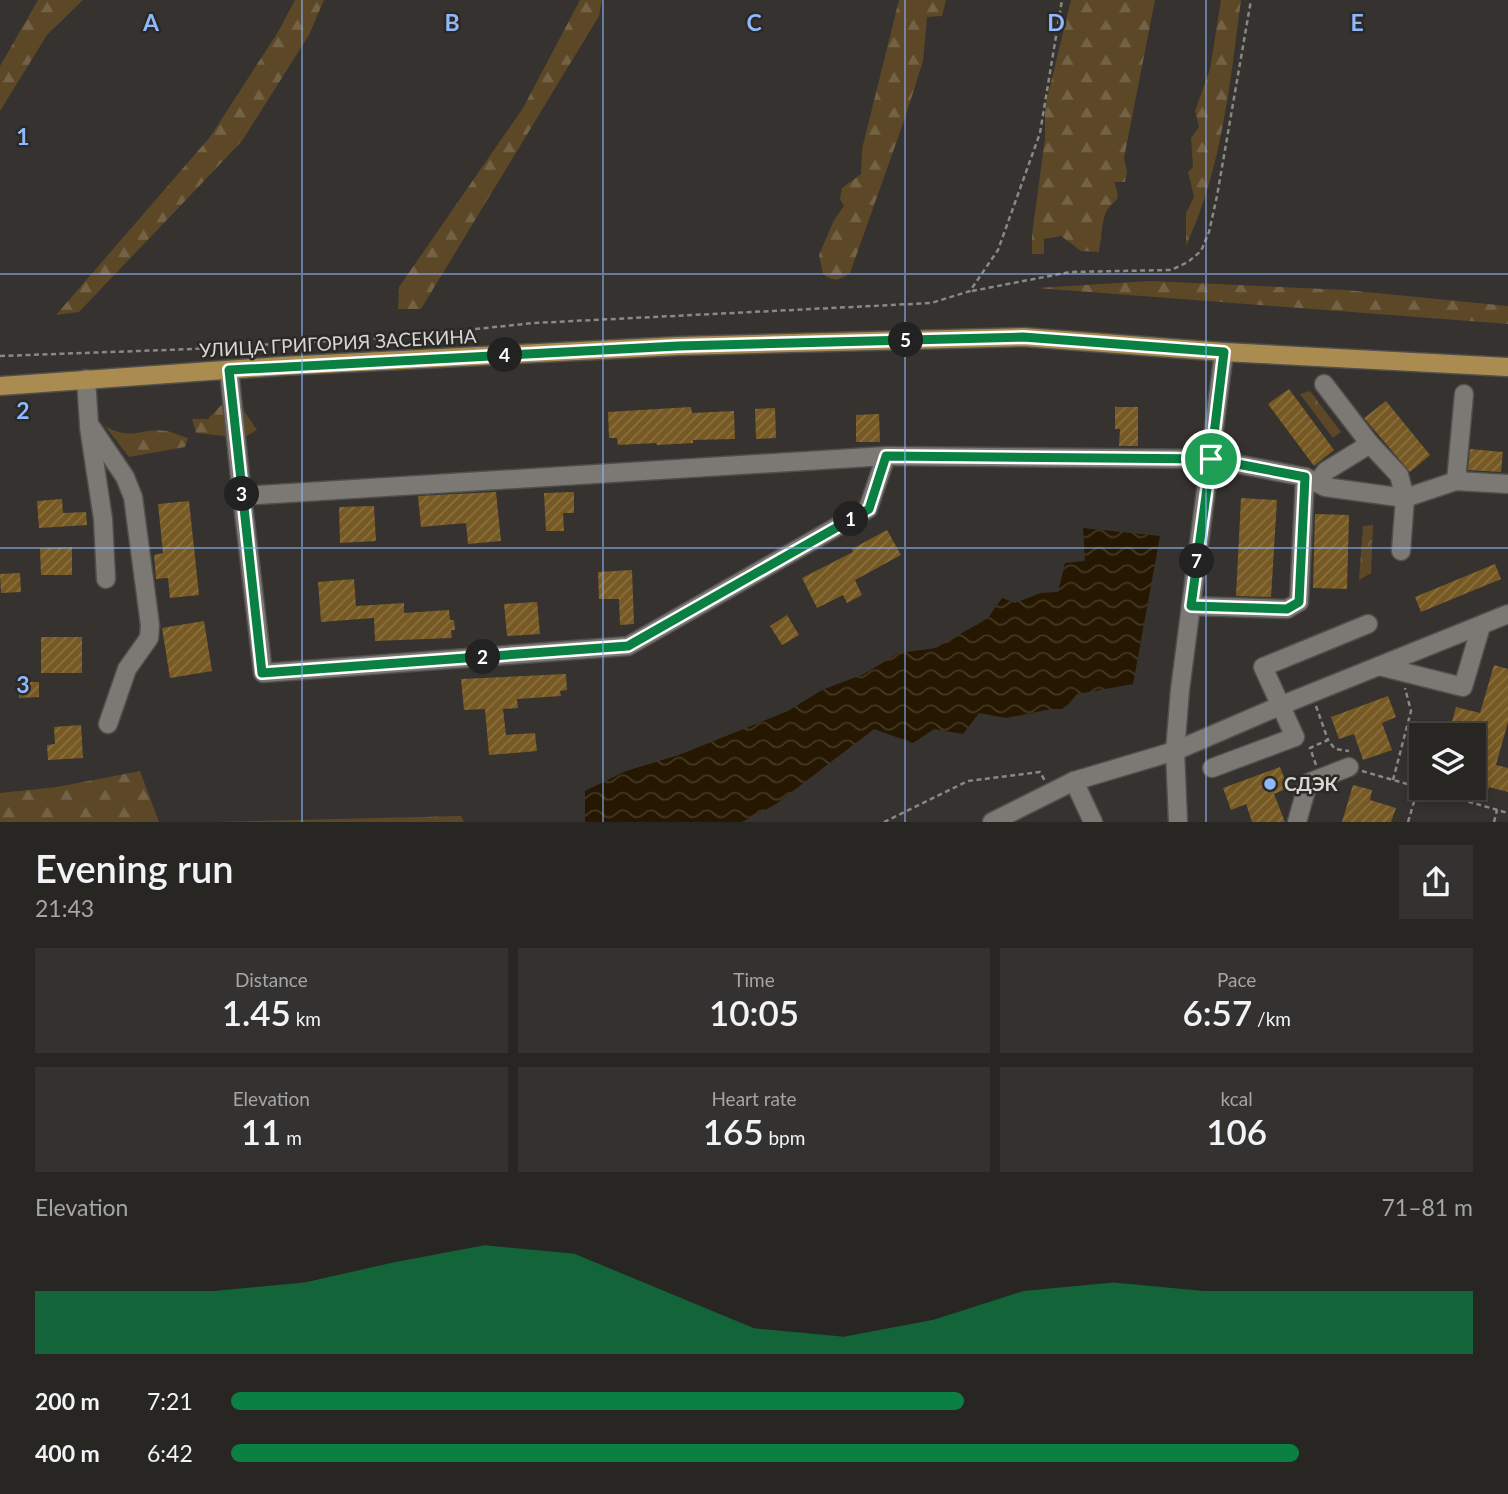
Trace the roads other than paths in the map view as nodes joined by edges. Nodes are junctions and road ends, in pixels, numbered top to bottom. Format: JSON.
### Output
{"nodes":[{"id":1,"x":1224,"y":352,"type":"junction"},
{"id":2,"x":1508,"y":367,"type":"edge"},
{"id":3,"x":229,"y":370,"type":"junction"},
{"id":4,"x":86,"y":379,"type":"junction"},
{"id":5,"x":1324,"y":384,"type":"dead end"},
{"id":6,"x":0,"y":386,"type":"edge"},
{"id":7,"x":1464,"y":394,"type":"dead end"},
{"id":8,"x":89,"y":424,"type":"junction"},
{"id":9,"x":1370,"y":444,"type":"junction"},
{"id":10,"x":886,"y":456,"type":"junction"},
{"id":11,"x":1211,"y":459,"type":"junction"},
{"id":12,"x":1311,"y":480,"type":"junction"},
{"id":13,"x":1456,"y":481,"type":"junction"},
{"id":14,"x":1508,"y":484,"type":"edge"},
{"id":15,"x":242,"y":496,"type":"junction"},
{"id":16,"x":1405,"y":498,"type":"junction"},
{"id":17,"x":1401,"y":551,"type":"dead end"},
{"id":18,"x":106,"y":579,"type":"dead end"},
{"id":19,"x":1191,"y":606,"type":"junction"},
{"id":20,"x":1508,"y":614,"type":"edge"},
{"id":21,"x":1368,"y":624,"type":"dead end"},
{"id":22,"x":1481,"y":626,"type":"junction"},
{"id":23,"x":1379,"y":666,"type":"junction"},
{"id":24,"x":1282,"y":705,"type":"junction"},
{"id":25,"x":108,"y":724,"type":"dead end"},
{"id":26,"x":1175,"y":751,"type":"junction"},
{"id":27,"x":1212,"y":768,"type":"dead end"},
{"id":28,"x":1351,"y":768,"type":"road end"},
{"id":29,"x":1074,"y":782,"type":"junction"},
{"id":30,"x":992,"y":822,"type":"edge"},
{"id":31,"x":1093,"y":822,"type":"edge"},
{"id":32,"x":1178,"y":822,"type":"edge"},
{"id":33,"x":1297,"y":822,"type":"edge"}],
"edges":[{"from":1,"to":2,"type":"main road","name":"УЛИЦА ГРИГОРИЯ ЗАСЕКИНА"},
{"from":1,"to":3,"type":"main road","name":"УЛИЦА ГРИГОРИЯ ЗАСЕКИНА"},
{"from":1,"to":11,"type":"street"},
{"from":3,"to":4,"type":"main road","name":"УЛИЦА ГРИГОРИЯ ЗАСЕКИНА"},
{"from":3,"to":15,"type":"street"},
{"from":4,"to":6,"type":"main road","name":"УЛИЦА ГРИГОРИЯ ЗАСЕКИНА"},
{"from":4,"to":8,"type":"street"},
{"from":5,"to":9,"type":"street"},
{"from":7,"to":13,"type":"street"},
{"from":8,"to":18,"type":"street"},
{"from":8,"to":25,"type":"street"},
{"from":9,"to":12,"type":"street"},
{"from":9,"to":16,"type":"street"},
{"from":10,"to":11,"type":"street"},
{"from":10,"to":15,"type":"street"},
{"from":10,"to":15,"type":"street"},
{"from":11,"to":12,"type":"street"},
{"from":11,"to":19,"type":"street"},
{"from":12,"to":16,"type":"street"},
{"from":12,"to":19,"type":"street"},
{"from":13,"to":14,"type":"street"},
{"from":13,"to":16,"type":"street"},
{"from":16,"to":17,"type":"street"},
{"from":19,"to":26,"type":"street"},
{"from":20,"to":22,"type":"street"},
{"from":21,"to":24,"type":"street"},
{"from":22,"to":23,"type":"street"},
{"from":22,"to":23,"type":"street"},
{"from":23,"to":24,"type":"street"},
{"from":24,"to":26,"type":"street"},
{"from":24,"to":27,"type":"street"},
{"from":26,"to":29,"type":"street"},
{"from":26,"to":32,"type":"street"},
{"from":28,"to":33,"type":"street"},
{"from":29,"to":30,"type":"street"},
{"from":29,"to":31,"type":"street"}]}
